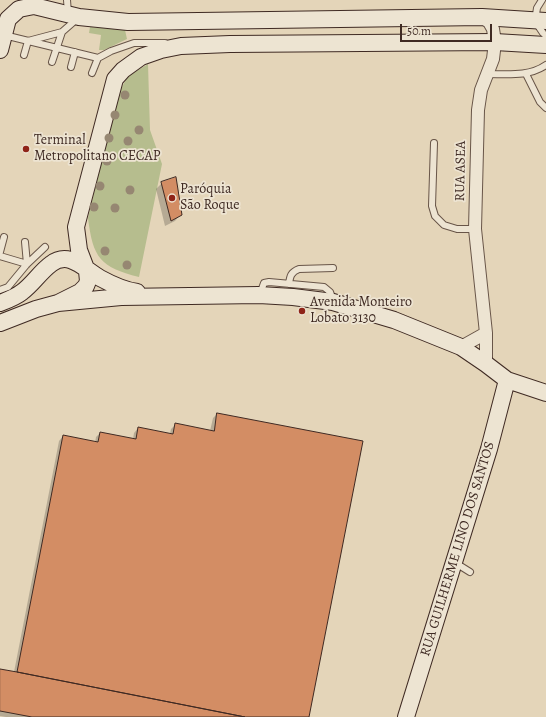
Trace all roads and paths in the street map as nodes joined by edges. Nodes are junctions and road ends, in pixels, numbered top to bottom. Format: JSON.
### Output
{"nodes":[{"id":1,"x":542,"y":0,"type":"edge"},
{"id":2,"x":72,"y":11,"type":"edge"},
{"id":3,"x":482,"y":17,"type":"junction"},
{"id":4,"x":540,"y":21,"type":"edge"},
{"id":5,"x":62,"y":32,"type":"junction"},
{"id":6,"x":546,"y":36,"type":"edge"},
{"id":7,"x":28,"y":40,"type":"junction"},
{"id":8,"x":495,"y":42,"type":"junction"},
{"id":9,"x":230,"y":44,"type":"junction"},
{"id":10,"x":2,"y":45,"type":"edge"},
{"id":11,"x":546,"y":45,"type":"edge"},
{"id":12,"x":56,"y":47,"type":"junction"},
{"id":13,"x":75,"y":52,"type":"junction"},
{"id":14,"x":24,"y":55,"type":"dead end"},
{"id":15,"x":98,"y":58,"type":"junction"},
{"id":16,"x":52,"y":62,"type":"dead end"},
{"id":17,"x":546,"y":65,"type":"edge"},
{"id":18,"x":71,"y":67,"type":"dead end"},
{"id":19,"x":92,"y":73,"type":"dead end"},
{"id":20,"x":487,"y":74,"type":"junction"},
{"id":21,"x":526,"y":74,"type":"junction"},
{"id":22,"x":546,"y":108,"type":"edge"},
{"id":23,"x":434,"y":143,"type":"dead end"},
{"id":24,"x":475,"y":229,"type":"junction"},
{"id":25,"x":4,"y":237,"type":"dead end"},
{"id":26,"x":25,"y":242,"type":"dead end"},
{"id":27,"x":45,"y":248,"type":"dead end"},
{"id":28,"x":0,"y":252,"type":"edge"},
{"id":29,"x":0,"y":256,"type":"edge"},
{"id":30,"x":27,"y":264,"type":"junction"},
{"id":31,"x":86,"y":268,"type":"junction"},
{"id":32,"x":333,"y":268,"type":"dead end"},
{"id":33,"x":290,"y":284,"type":"junction"},
{"id":34,"x":0,"y":290,"type":"edge"},
{"id":35,"x":259,"y":295,"type":"junction"},
{"id":36,"x":164,"y":296,"type":"junction"},
{"id":37,"x":334,"y":302,"type":"junction"},
{"id":38,"x":0,"y":303,"type":"edge"},
{"id":39,"x":58,"y":303,"type":"junction"},
{"id":40,"x":0,"y":323,"type":"edge"},
{"id":41,"x":486,"y":334,"type":"junction"},
{"id":42,"x":461,"y":348,"type":"junction"},
{"id":43,"x":486,"y":364,"type":"junction"},
{"id":44,"x":507,"y":380,"type":"junction"},
{"id":45,"x":546,"y":393,"type":"edge"},
{"id":46,"x":454,"y":562,"type":"junction"},
{"id":47,"x":470,"y":572,"type":"dead end"},
{"id":48,"x":406,"y":717,"type":"edge"}],
"edges":[{"from":1,"to":4,"type":"lane"},
{"from":2,"to":3,"type":"main road"},
{"from":2,"to":5,"type":"lane"},
{"from":2,"to":10,"type":"main road"},
{"from":3,"to":4,"type":"main road"},
{"from":3,"to":8,"type":"street","name":"RUA ASEA"},
{"from":4,"to":6,"type":"lane"},
{"from":5,"to":7,"type":"lane"},
{"from":5,"to":12,"type":"lane"},
{"from":7,"to":10,"type":"lane"},
{"from":7,"to":12,"type":"lane"},
{"from":7,"to":14,"type":"lane"},
{"from":8,"to":9,"type":"main road"},
{"from":8,"to":11,"type":"main road"},
{"from":8,"to":20,"type":"street","name":"RUA ASEA"},
{"from":9,"to":15,"type":"lane"},
{"from":9,"to":31,"type":"main road"},
{"from":12,"to":13,"type":"lane"},
{"from":12,"to":16,"type":"lane"},
{"from":13,"to":15,"type":"lane"},
{"from":13,"to":18,"type":"lane"},
{"from":15,"to":19,"type":"lane"},
{"from":17,"to":21,"type":"lane"},
{"from":20,"to":21,"type":"lane"},
{"from":20,"to":24,"type":"street","name":"RUA ASEA"},
{"from":21,"to":22,"type":"lane"},
{"from":23,"to":24,"type":"lane"},
{"from":24,"to":41,"type":"street","name":"RUA ASEA"},
{"from":25,"to":28,"type":"lane"},
{"from":26,"to":30,"type":"lane"},
{"from":27,"to":30,"type":"lane"},
{"from":29,"to":30,"type":"lane"},
{"from":30,"to":34,"type":"lane"},
{"from":31,"to":36,"type":"main road"},
{"from":31,"to":38,"type":"main road"},
{"from":31,"to":39,"type":"main road"},
{"from":32,"to":33,"type":"lane"},
{"from":33,"to":35,"type":"lane"},
{"from":33,"to":37,"type":"lane"},
{"from":35,"to":36,"type":"main road"},
{"from":35,"to":37,"type":"main road"},
{"from":36,"to":39,"type":"main road"},
{"from":37,"to":42,"type":"main road"},
{"from":39,"to":40,"type":"main road"},
{"from":41,"to":42,"type":"street"},
{"from":41,"to":43,"type":"street","name":"RUA ASEA"},
{"from":42,"to":43,"type":"main road"},
{"from":43,"to":44,"type":"main road"},
{"from":44,"to":45,"type":"main road"},
{"from":44,"to":46,"type":"main road","name":"RUA GUILHERME LINO DOS SANTOS"},
{"from":46,"to":47,"type":"lane"},
{"from":46,"to":48,"type":"main road","name":"RUA GUILHERME LINO DOS SANTOS"}]}
